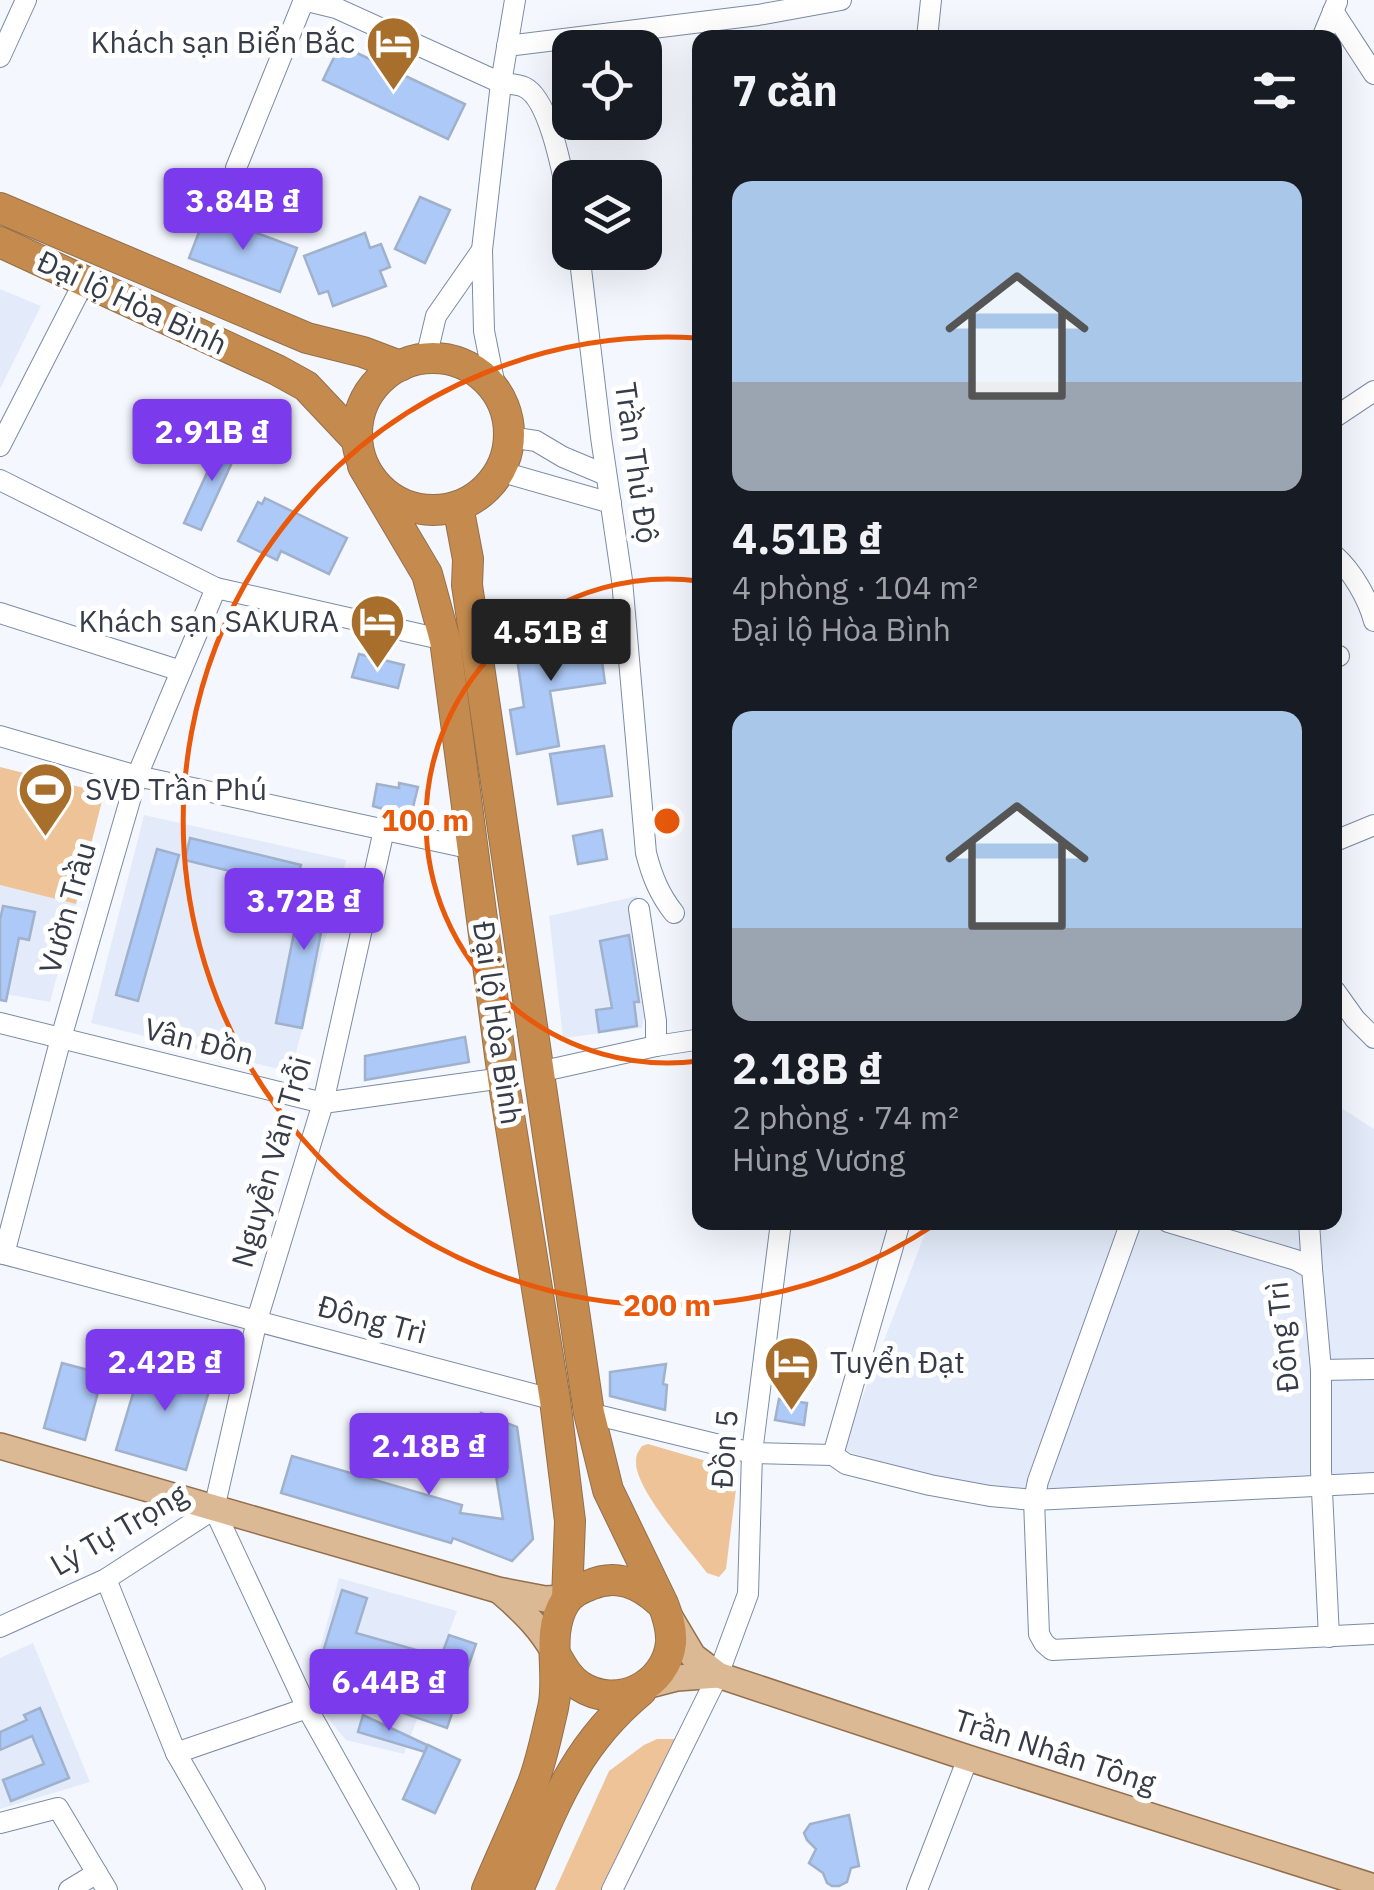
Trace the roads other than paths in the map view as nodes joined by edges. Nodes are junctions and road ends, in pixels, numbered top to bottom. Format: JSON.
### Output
{"nodes":[{"id":1,"x":26,"y":0,"type":"edge"},
{"id":2,"x":304,"y":0,"type":"edge"},
{"id":3,"x":515,"y":0,"type":"edge"},
{"id":4,"x":841,"y":0,"type":"edge"},
{"id":5,"x":931,"y":0,"type":"edge"},
{"id":6,"x":338,"y":4,"type":"edge"},
{"id":7,"x":1335,"y":6,"type":"edge"},
{"id":8,"x":928,"y":30,"type":"edge"},
{"id":9,"x":1325,"y":30,"type":"edge"},
{"id":10,"x":507,"y":46,"type":"junction"},
{"id":11,"x":0,"y":57,"type":"edge"},
{"id":12,"x":1374,"y":74,"type":"edge"},
{"id":13,"x":501,"y":82,"type":"junction"},
{"id":14,"x":560,"y":160,"type":"edge"},
{"id":15,"x":236,"y":168,"type":"dead end"},
{"id":16,"x":0,"y":208,"type":"edge"},
{"id":17,"x":0,"y":242,"type":"edge"},
{"id":18,"x":482,"y":250,"type":"junction"},
{"id":19,"x":100,"y":252,"type":"junction"},
{"id":20,"x":581,"y":270,"type":"edge"},
{"id":21,"x":85,"y":280,"type":"junction"},
{"id":22,"x":412,"y":362,"type":"junction"},
{"id":23,"x":496,"y":390,"type":"junction"},
{"id":24,"x":1374,"y":391,"type":"edge"},
{"id":25,"x":1342,"y":413,"type":"edge"},
{"id":26,"x":509,"y":437,"type":"junction"},
{"id":27,"x":0,"y":446,"type":"edge"},
{"id":28,"x":360,"y":452,"type":"junction"},
{"id":29,"x":500,"y":471,"type":"junction"},
{"id":30,"x":606,"y":475,"type":"junction"},
{"id":31,"x":0,"y":480,"type":"edge"},
{"id":32,"x":610,"y":503,"type":"junction"},
{"id":33,"x":458,"y":506,"type":"junction"},
{"id":34,"x":1342,"y":564,"type":"edge"},
{"id":35,"x":216,"y":588,"type":"junction"},
{"id":36,"x":0,"y":613,"type":"edge"},
{"id":37,"x":1374,"y":622,"type":"edge"},
{"id":38,"x":445,"y":640,"type":"junction"},
{"id":39,"x":181,"y":671,"type":"junction"},
{"id":40,"x":0,"y":736,"type":"edge"},
{"id":41,"x":137,"y":776,"type":"junction"},
{"id":42,"x":1374,"y":825,"type":"edge"},
{"id":43,"x":384,"y":830,"type":"junction"},
{"id":44,"x":1342,"y":838,"type":"edge"},
{"id":45,"x":507,"y":852,"type":"junction"},
{"id":46,"x":474,"y":853,"type":"junction"},
{"id":47,"x":640,"y":909,"type":"dead end"},
{"id":48,"x":674,"y":913,"type":"dead end"},
{"id":49,"x":1342,"y":1001,"type":"edge"},
{"id":50,"x":0,"y":1023,"type":"edge"},
{"id":51,"x":62,"y":1038,"type":"junction"},
{"id":52,"x":1374,"y":1038,"type":"edge"},
{"id":53,"x":692,"y":1040,"type":"edge"},
{"id":54,"x":656,"y":1046,"type":"junction"},
{"id":55,"x":539,"y":1072,"type":"junction"},
{"id":56,"x":503,"y":1078,"type":"junction"},
{"id":57,"x":323,"y":1104,"type":"junction"},
{"id":58,"x":779,"y":1230,"type":"edge"},
{"id":59,"x":898,"y":1230,"type":"edge"},
{"id":60,"x":1128,"y":1230,"type":"edge"},
{"id":61,"x":1195,"y":1230,"type":"edge"},
{"id":62,"x":1310,"y":1230,"type":"edge"},
{"id":63,"x":2,"y":1254,"type":"edge"},
{"id":64,"x":1312,"y":1269,"type":"junction"},
{"id":65,"x":257,"y":1320,"type":"junction"},
{"id":66,"x":1374,"y":1369,"type":"edge"},
{"id":67,"x":1320,"y":1370,"type":"junction"},
{"id":68,"x":555,"y":1400,"type":"junction"},
{"id":69,"x":589,"y":1413,"type":"junction"},
{"id":70,"x":0,"y":1446,"type":"edge"},
{"id":71,"x":752,"y":1453,"type":"junction"},
{"id":72,"x":834,"y":1455,"type":"junction"},
{"id":73,"x":1374,"y":1483,"type":"edge"},
{"id":74,"x":1323,"y":1486,"type":"junction"},
{"id":75,"x":1034,"y":1500,"type":"junction"},
{"id":76,"x":214,"y":1509,"type":"junction"},
{"id":77,"x":106,"y":1579,"type":"junction"},
{"id":78,"x":498,"y":1590,"type":"junction"},
{"id":79,"x":568,"y":1598,"type":"junction"},
{"id":80,"x":662,"y":1604,"type":"junction"},
{"id":81,"x":0,"y":1626,"type":"edge"},
{"id":82,"x":1374,"y":1634,"type":"edge"},
{"id":83,"x":1330,"y":1637,"type":"junction"},
{"id":84,"x":555,"y":1654,"type":"junction"},
{"id":85,"x":718,"y":1676,"type":"junction"},
{"id":86,"x":646,"y":1686,"type":"junction"},
{"id":87,"x":307,"y":1708,"type":"junction"},
{"id":88,"x":176,"y":1753,"type":"junction"},
{"id":89,"x":968,"y":1758,"type":"junction"},
{"id":90,"x":0,"y":1823,"type":"edge"},
{"id":91,"x":102,"y":1882,"type":"edge"},
{"id":92,"x":1374,"y":1888,"type":"edge"},
{"id":93,"x":68,"y":1890,"type":"edge"},
{"id":94,"x":254,"y":1890,"type":"edge"},
{"id":95,"x":409,"y":1890,"type":"edge"},
{"id":96,"x":487,"y":1890,"type":"edge"},
{"id":97,"x":518,"y":1890,"type":"edge"},
{"id":98,"x":612,"y":1890,"type":"edge"},
{"id":99,"x":918,"y":1890,"type":"edge"}],
"edges":[{"from":1,"to":11,"type":"street"},
{"from":2,"to":6,"type":"street"},
{"from":2,"to":15,"type":"street"},
{"from":3,"to":10,"type":"street"},
{"from":4,"to":10,"type":"street"},
{"from":5,"to":8,"type":"street"},
{"from":6,"to":13,"type":"street"},
{"from":7,"to":9,"type":"street"},
{"from":7,"to":12,"type":"street"},
{"from":10,"to":13,"type":"street"},
{"from":13,"to":14,"type":"street"},
{"from":13,"to":18,"type":"street"},
{"from":16,"to":19,"type":"highway","name":"Đại lộ Hòa Bình"},
{"from":17,"to":21,"type":"highway","name":"Đại lộ Hòa Bình"},
{"from":18,"to":22,"type":"street"},
{"from":18,"to":23,"type":"street"},
{"from":19,"to":21,"type":"highway"},
{"from":19,"to":22,"type":"highway","name":"Đại lộ Hòa Bình"},
{"from":20,"to":30,"type":"street","name":"Trần Thủ Độ"},
{"from":21,"to":27,"type":"street"},
{"from":21,"to":28,"type":"highway","name":"Đại lộ Hòa Bình"},
{"from":22,"to":23,"type":"highway","name":"Đại lộ Hòa Bình"},
{"from":22,"to":28,"type":"highway"},
{"from":23,"to":26,"type":"highway"},
{"from":24,"to":25,"type":"street"},
{"from":26,"to":29,"type":"highway"},
{"from":26,"to":30,"type":"street"},
{"from":28,"to":33,"type":"highway"},
{"from":28,"to":38,"type":"highway","name":"Đại lộ Hòa Bình"},
{"from":29,"to":32,"type":"street"},
{"from":29,"to":33,"type":"highway"},
{"from":30,"to":32,"type":"street","name":"Trần Thủ Độ"},
{"from":31,"to":35,"type":"street"},
{"from":32,"to":48,"type":"street","name":"Trần Thủ Độ"},
{"from":33,"to":45,"type":"highway","name":"Đại lộ Hòa Bình"},
{"from":34,"to":37,"type":"street"},
{"from":35,"to":38,"type":"street"},
{"from":35,"to":39,"type":"street","name":"Vườn Trầu"},
{"from":36,"to":39,"type":"street"},
{"from":38,"to":46,"type":"highway","name":"Đại lộ Hòa Bình"},
{"from":39,"to":41,"type":"street","name":"Vườn Trầu"},
{"from":40,"to":41,"type":"street"},
{"from":41,"to":43,"type":"street"},
{"from":41,"to":51,"type":"street","name":"Vườn Trầu"},
{"from":42,"to":44,"type":"street"},
{"from":43,"to":46,"type":"street"},
{"from":43,"to":57,"type":"street","name":"Nguyễn Văn Trỗi"},
{"from":45,"to":46,"type":"highway"},
{"from":45,"to":55,"type":"highway","name":"Đại lộ Hòa Bình"},
{"from":46,"to":56,"type":"highway","name":"Đại lộ Hòa Bình"},
{"from":47,"to":54,"type":"street"},
{"from":49,"to":52,"type":"street"},
{"from":50,"to":51,"type":"street","name":"Vân Đồn"},
{"from":51,"to":57,"type":"street","name":"Vân Đồn"},
{"from":51,"to":63,"type":"street","name":"Vườn Trầu"},
{"from":53,"to":54,"type":"street"},
{"from":54,"to":55,"type":"street"},
{"from":55,"to":56,"type":"highway"},
{"from":55,"to":69,"type":"highway","name":"Đại lộ Hòa Bình"},
{"from":56,"to":57,"type":"street","name":"Vân Đồn"},
{"from":56,"to":68,"type":"highway","name":"Đại lộ Hòa Bình"},
{"from":57,"to":65,"type":"street","name":"Nguyễn Văn Trỗi"},
{"from":58,"to":71,"type":"street","name":"Đồn 5"},
{"from":59,"to":72,"type":"street"},
{"from":60,"to":75,"type":"street"},
{"from":61,"to":64,"type":"street","name":"Đông Trì"},
{"from":62,"to":64,"type":"street"},
{"from":63,"to":65,"type":"street","name":"Đông Trì"},
{"from":64,"to":67,"type":"street","name":"Đông Trì"},
{"from":65,"to":68,"type":"street","name":"Đông Trì"},
{"from":65,"to":76,"type":"street","name":"Nguyễn Văn Trỗi"},
{"from":66,"to":67,"type":"street"},
{"from":67,"to":74,"type":"street","name":"Đông Trì"},
{"from":68,"to":69,"type":"highway"},
{"from":68,"to":79,"type":"highway","name":"Đại lộ Hòa Bình"},
{"from":69,"to":71,"type":"street"},
{"from":69,"to":80,"type":"highway","name":"Đại lộ Hòa Bình"},
{"from":70,"to":76,"type":"main road"},
{"from":71,"to":72,"type":"street"},
{"from":71,"to":85,"type":"street","name":"Đồn 5"},
{"from":72,"to":75,"type":"street"},
{"from":73,"to":74,"type":"street"},
{"from":74,"to":75,"type":"street"},
{"from":74,"to":83,"type":"street","name":"Đông Trì"},
{"from":75,"to":83,"type":"street"},
{"from":76,"to":77,"type":"street","name":"Lý Tự Trọng"},
{"from":76,"to":78,"type":"main road"},
{"from":76,"to":87,"type":"street"},
{"from":77,"to":81,"type":"street","name":"Lý Tự Trọng"},
{"from":77,"to":88,"type":"street"},
{"from":78,"to":79,"type":"main road"},
{"from":78,"to":84,"type":"main road"},
{"from":79,"to":80,"type":"highway"},
{"from":79,"to":84,"type":"highway"},
{"from":80,"to":85,"type":"main road"},
{"from":80,"to":86,"type":"highway"},
{"from":82,"to":83,"type":"street"},
{"from":84,"to":86,"type":"highway"},
{"from":84,"to":96,"type":"highway"},
{"from":85,"to":86,"type":"main road"},
{"from":85,"to":89,"type":"main road","name":"Trần Nhân Tông"},
{"from":85,"to":98,"type":"street"},
{"from":86,"to":97,"type":"highway"},
{"from":87,"to":88,"type":"street"},
{"from":87,"to":95,"type":"street"},
{"from":88,"to":94,"type":"street"},
{"from":89,"to":92,"type":"main road","name":"Trần Nhân Tông"},
{"from":89,"to":99,"type":"street"},
{"from":90,"to":91,"type":"street"},
{"from":91,"to":93,"type":"street"}]}
